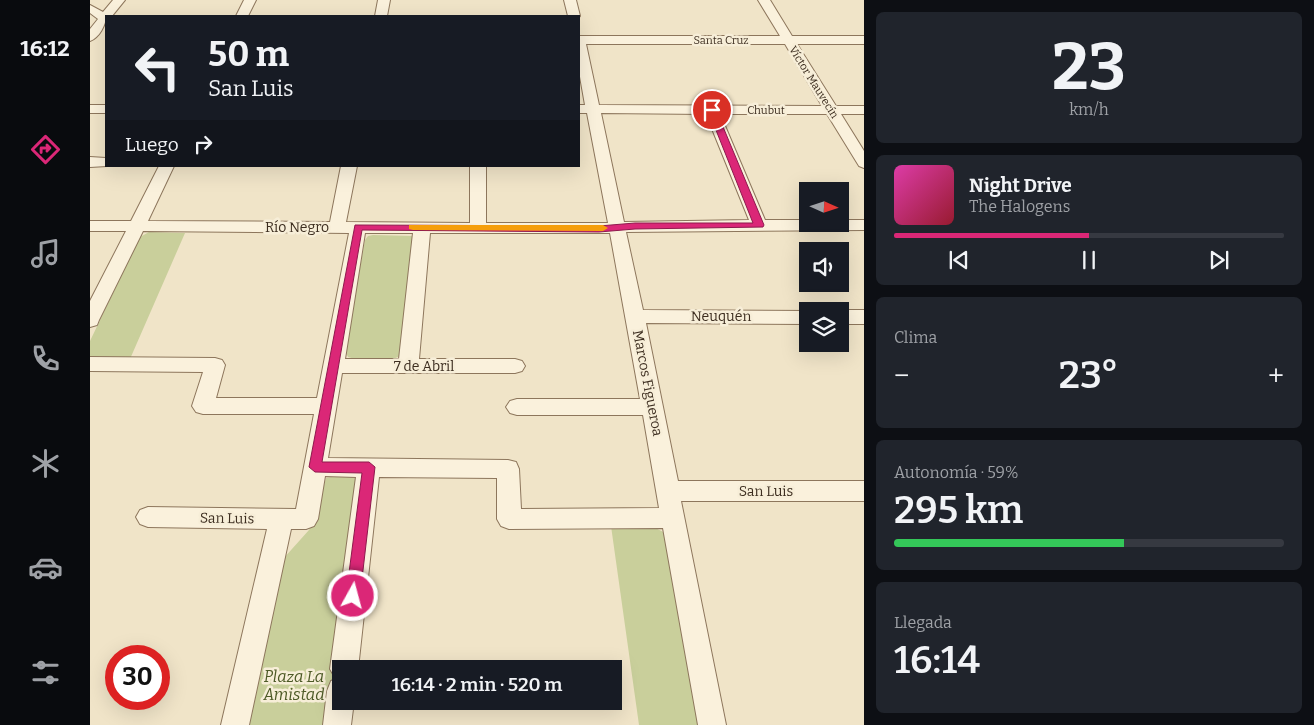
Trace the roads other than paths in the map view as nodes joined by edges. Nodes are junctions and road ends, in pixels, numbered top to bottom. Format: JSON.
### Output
{"nodes":[{"id":1,"x":96,"y":0,"type":"edge"},
{"id":2,"x":250,"y":0,"type":"edge"},
{"id":3,"x":384,"y":0,"type":"edge"},
{"id":4,"x":570,"y":0,"type":"edge"},
{"id":5,"x":764,"y":0,"type":"edge"},
{"id":6,"x":117,"y":3,"type":"edge"},
{"id":7,"x":90,"y":8,"type":"edge"},
{"id":8,"x":108,"y":15,"type":"edge"},
{"id":9,"x":242,"y":15,"type":"edge"},
{"id":10,"x":380,"y":15,"type":"edge"},
{"id":11,"x":574,"y":15,"type":"edge"},
{"id":12,"x":105,"y":16,"type":"edge"},
{"id":13,"x":105,"y":18,"type":"edge"},
{"id":14,"x":90,"y":38,"type":"edge"},
{"id":15,"x":105,"y":39,"type":"edge"},
{"id":16,"x":580,"y":40,"type":"edge"},
{"id":17,"x":788,"y":40,"type":"junction"},
{"id":18,"x":864,"y":40,"type":"edge"},
{"id":19,"x":580,"y":50,"type":"edge"},
{"id":20,"x":90,"y":109,"type":"edge"},
{"id":21,"x":105,"y":109,"type":"edge"},
{"id":22,"x":586,"y":110,"type":"edge"},
{"id":23,"x":712,"y":110,"type":"junction"},
{"id":24,"x":831,"y":110,"type":"junction"},
{"id":25,"x":864,"y":110,"type":"edge"},
{"id":26,"x":90,"y":162,"type":"edge"},
{"id":27,"x":105,"y":162,"type":"edge"},
{"id":28,"x":864,"y":163,"type":"edge"},
{"id":29,"x":167,"y":167,"type":"edge"},
{"id":30,"x":349,"y":167,"type":"edge"},
{"id":31,"x":478,"y":167,"type":"edge"},
{"id":32,"x":759,"y":225,"type":"junction"},
{"id":33,"x":864,"y":225,"type":"edge"},
{"id":34,"x":90,"y":226,"type":"edge"},
{"id":35,"x":138,"y":226,"type":"junction"},
{"id":36,"x":337,"y":227,"type":"junction"},
{"id":37,"x":358,"y":227,"type":"junction"},
{"id":38,"x":616,"y":227,"type":"junction"},
{"id":39,"x":422,"y":228,"type":"junction"},
{"id":40,"x":478,"y":228,"type":"junction"},
{"id":41,"x":635,"y":316,"type":"junction"},
{"id":42,"x":799,"y":317,"type":"edge"},
{"id":43,"x":849,"y":317,"type":"edge"},
{"id":44,"x":864,"y":317,"type":"edge"},
{"id":45,"x":91,"y":318,"type":"edge"},
{"id":46,"x":90,"y":364,"type":"edge"},
{"id":47,"x":333,"y":366,"type":"junction"},
{"id":48,"x":408,"y":366,"type":"junction"},
{"id":49,"x":515,"y":366,"type":"dead end"},
{"id":50,"x":326,"y":406,"type":"junction"},
{"id":51,"x":517,"y":407,"type":"dead end"},
{"id":52,"x":652,"y":407,"type":"junction"},
{"id":53,"x":315,"y":467,"type":"junction"},
{"id":54,"x":369,"y":467,"type":"junction"},
{"id":55,"x":669,"y":491,"type":"junction"},
{"id":56,"x":864,"y":491,"type":"edge"},
{"id":57,"x":148,"y":517,"type":"dead end"},
{"id":58,"x":293,"y":518,"type":"junction"},
{"id":59,"x":674,"y":518,"type":"junction"},
{"id":60,"x":345,"y":660,"type":"edge"},
{"id":61,"x":339,"y":710,"type":"edge"},
{"id":62,"x":235,"y":725,"type":"edge"},
{"id":63,"x":337,"y":725,"type":"edge"},
{"id":64,"x":712,"y":725,"type":"edge"}],
"edges":[{"from":1,"to":6,"type":"street"},
{"from":2,"to":9,"type":"street"},
{"from":3,"to":10,"type":"street"},
{"from":4,"to":11,"type":"street"},
{"from":5,"to":17,"type":"street","name":"Víctor Mauvecín"},
{"from":6,"to":8,"type":"street"},
{"from":7,"to":12,"type":"street"},
{"from":13,"to":14,"type":"street"},
{"from":14,"to":15,"type":"street"},
{"from":16,"to":17,"type":"street","name":"Santa Cruz"},
{"from":17,"to":18,"type":"street","name":"Santa Cruz"},
{"from":17,"to":24,"type":"street","name":"Víctor Mauvecín"},
{"from":19,"to":22,"type":"street","name":"Marcos Figueroa"},
{"from":20,"to":21,"type":"street"},
{"from":22,"to":23,"type":"street","name":"Chubut"},
{"from":22,"to":38,"type":"street","name":"Marcos Figueroa"},
{"from":23,"to":24,"type":"street","name":"Chubut"},
{"from":23,"to":32,"type":"street"},
{"from":24,"to":25,"type":"street","name":"Chubut"},
{"from":24,"to":28,"type":"street","name":"Víctor Mauvecín"},
{"from":26,"to":27,"type":"street"},
{"from":29,"to":35,"type":"street"},
{"from":30,"to":36,"type":"street"},
{"from":31,"to":40,"type":"street"},
{"from":32,"to":33,"type":"street","name":"Río Negro"},
{"from":32,"to":38,"type":"street","name":"Río Negro"},
{"from":34,"to":35,"type":"street","name":"Río Negro"},
{"from":35,"to":36,"type":"street","name":"Río Negro"},
{"from":35,"to":45,"type":"street"},
{"from":36,"to":37,"type":"street","name":"Río Negro"},
{"from":37,"to":39,"type":"street","name":"Río Negro"},
{"from":37,"to":47,"type":"street"},
{"from":38,"to":40,"type":"street","name":"Río Negro"},
{"from":38,"to":41,"type":"street","name":"Marcos Figueroa"},
{"from":39,"to":40,"type":"street","name":"Río Negro"},
{"from":39,"to":48,"type":"street"},
{"from":41,"to":42,"type":"street","name":"Neuquén"},
{"from":41,"to":52,"type":"street","name":"Marcos Figueroa"},
{"from":43,"to":44,"type":"street"},
{"from":46,"to":50,"type":"street"},
{"from":47,"to":48,"type":"street","name":"7 de Abril"},
{"from":47,"to":50,"type":"street"},
{"from":48,"to":49,"type":"street","name":"7 de Abril"},
{"from":50,"to":53,"type":"street"},
{"from":51,"to":52,"type":"street"},
{"from":52,"to":55,"type":"street","name":"Marcos Figueroa"},
{"from":53,"to":54,"type":"street"},
{"from":53,"to":58,"type":"street"},
{"from":54,"to":59,"type":"street"},
{"from":54,"to":60,"type":"street"},
{"from":55,"to":56,"type":"street","name":"San Luis"},
{"from":55,"to":59,"type":"street","name":"Marcos Figueroa"},
{"from":57,"to":58,"type":"street","name":"San Luis"},
{"from":58,"to":62,"type":"street"},
{"from":59,"to":64,"type":"street","name":"Marcos Figueroa"},
{"from":61,"to":63,"type":"street"}]}
